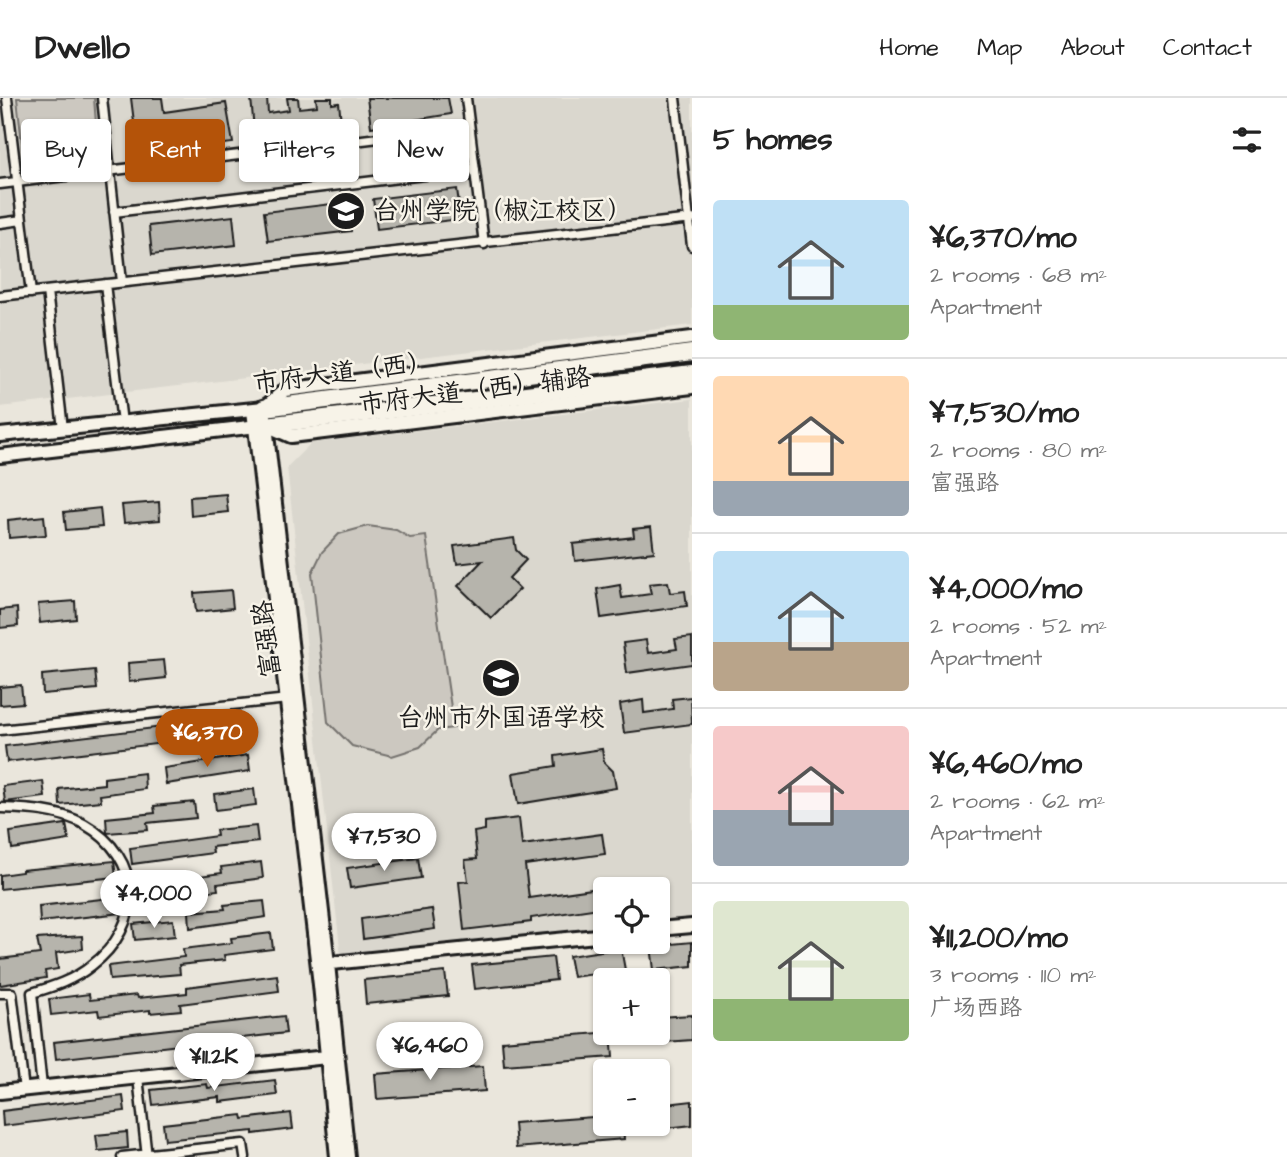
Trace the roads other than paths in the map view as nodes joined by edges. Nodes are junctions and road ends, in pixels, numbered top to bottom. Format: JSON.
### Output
{"nodes":[{"id":1,"x":8,"y":98,"type":"edge"},
{"id":2,"x":102,"y":98,"type":"edge"},
{"id":3,"x":466,"y":98,"type":"edge"},
{"id":4,"x":676,"y":98,"type":"edge"},
{"id":5,"x":104,"y":119,"type":"edge"},
{"id":6,"x":468,"y":119,"type":"edge"},
{"id":7,"x":469,"y":127,"type":"edge"},
{"id":8,"x":373,"y":138,"type":"edge"},
{"id":9,"x":474,"y":169,"type":"junction"},
{"id":10,"x":111,"y":170,"type":"edge"},
{"id":11,"x":111,"y":180,"type":"edge"},
{"id":12,"x":21,"y":181,"type":"edge"},
{"id":13,"x":17,"y":182,"type":"junction"},
{"id":14,"x":0,"y":184,"type":"edge"},
{"id":15,"x":114,"y":212,"type":"junction"},
{"id":16,"x":690,"y":219,"type":"edge"},
{"id":17,"x":22,"y":220,"type":"junction"},
{"id":18,"x":0,"y":223,"type":"edge"},
{"id":19,"x":484,"y":244,"type":"junction"},
{"id":20,"x":692,"y":246,"type":"edge"},
{"id":21,"x":122,"y":282,"type":"junction"},
{"id":22,"x":105,"y":284,"type":"junction"},
{"id":23,"x":47,"y":291,"type":"junction"},
{"id":24,"x":31,"y":293,"type":"junction"},
{"id":25,"x":0,"y":296,"type":"edge"},
{"id":26,"x":692,"y":338,"type":"edge"},
{"id":27,"x":692,"y":353,"type":"edge"},
{"id":28,"x":692,"y":374,"type":"edge"},
{"id":29,"x":692,"y":387,"type":"edge"},
{"id":30,"x":259,"y":409,"type":"junction"},
{"id":31,"x":122,"y":423,"type":"junction"},
{"id":32,"x":261,"y":426,"type":"junction"},
{"id":33,"x":63,"y":429,"type":"junction"},
{"id":34,"x":0,"y":435,"type":"edge"},
{"id":35,"x":0,"y":456,"type":"edge"},
{"id":36,"x":288,"y":699,"type":"junction"},
{"id":37,"x":0,"y":730,"type":"edge"},
{"id":38,"x":0,"y":808,"type":"edge"},
{"id":39,"x":692,"y":926,"type":"edge"},
{"id":40,"x":670,"y":928,"type":"edge"},
{"id":41,"x":593,"y":936,"type":"edge"},
{"id":42,"x":323,"y":964,"type":"junction"},
{"id":43,"x":0,"y":993,"type":"edge"},
{"id":44,"x":332,"y":1057,"type":"junction"},
{"id":45,"x":138,"y":1077,"type":"junction"},
{"id":46,"x":42,"y":1087,"type":"junction"},
{"id":47,"x":24,"y":1090,"type":"junction"},
{"id":48,"x":0,"y":1092,"type":"edge"},
{"id":49,"x":147,"y":1156,"type":"edge"},
{"id":50,"x":122,"y":1157,"type":"edge"},
{"id":51,"x":245,"y":1157,"type":"edge"},
{"id":52,"x":337,"y":1157,"type":"edge"},
{"id":53,"x":348,"y":1157,"type":"edge"}],
"edges":[{"from":1,"to":13,"type":"street"},
{"from":2,"to":5,"type":"street"},
{"from":3,"to":6,"type":"street"},
{"from":4,"to":16,"type":"street"},
{"from":7,"to":9,"type":"street"},
{"from":8,"to":10,"type":"street"},
{"from":9,"to":15,"type":"street"},
{"from":9,"to":19,"type":"street"},
{"from":11,"to":15,"type":"street"},
{"from":12,"to":13,"type":"street"},
{"from":13,"to":14,"type":"street"},
{"from":13,"to":17,"type":"street"},
{"from":15,"to":21,"type":"street"},
{"from":16,"to":19,"type":"street"},
{"from":16,"to":20,"type":"street"},
{"from":17,"to":18,"type":"street"},
{"from":17,"to":24,"type":"street"},
{"from":19,"to":21,"type":"street"},
{"from":21,"to":22,"type":"street"},
{"from":22,"to":23,"type":"street"},
{"from":22,"to":31,"type":"street"},
{"from":23,"to":24,"type":"street"},
{"from":23,"to":33,"type":"street"},
{"from":24,"to":25,"type":"street"},
{"from":26,"to":30,"type":"main road","name":"市府大道（西）辅路"},
{"from":27,"to":30,"type":"highway","name":"市府大道（西）"},
{"from":28,"to":32,"type":"highway","name":"市府大道（西）"},
{"from":29,"to":32,"type":"main road","name":"市府大道（西）辅路"},
{"from":30,"to":31,"type":"main road","name":"市府大道（西）"},
{"from":30,"to":32,"type":"main road","name":"富强路"},
{"from":31,"to":33,"type":"main road","name":"市府大道（西）"},
{"from":32,"to":35,"type":"main road","name":"市府大道（西）"},
{"from":32,"to":36,"type":"main road","name":"富强路"},
{"from":32,"to":42,"type":"main road","name":"富强路"},
{"from":33,"to":34,"type":"main road","name":"市府大道（西）"},
{"from":36,"to":37,"type":"street"},
{"from":36,"to":42,"type":"main road","name":"富强路"},
{"from":38,"to":46,"type":"street"},
{"from":39,"to":40,"type":"main road"},
{"from":41,"to":42,"type":"main road"},
{"from":42,"to":44,"type":"main road","name":"富强路"},
{"from":43,"to":47,"type":"street"},
{"from":44,"to":45,"type":"main road"},
{"from":44,"to":52,"type":"main road","name":"富强路"},
{"from":44,"to":53,"type":"main road","name":"富强路"},
{"from":45,"to":46,"type":"main road"},
{"from":45,"to":49,"type":"street"},
{"from":46,"to":47,"type":"main road"},
{"from":47,"to":48,"type":"main road"},
{"from":49,"to":50,"type":"street"},
{"from":49,"to":51,"type":"street"}]}
